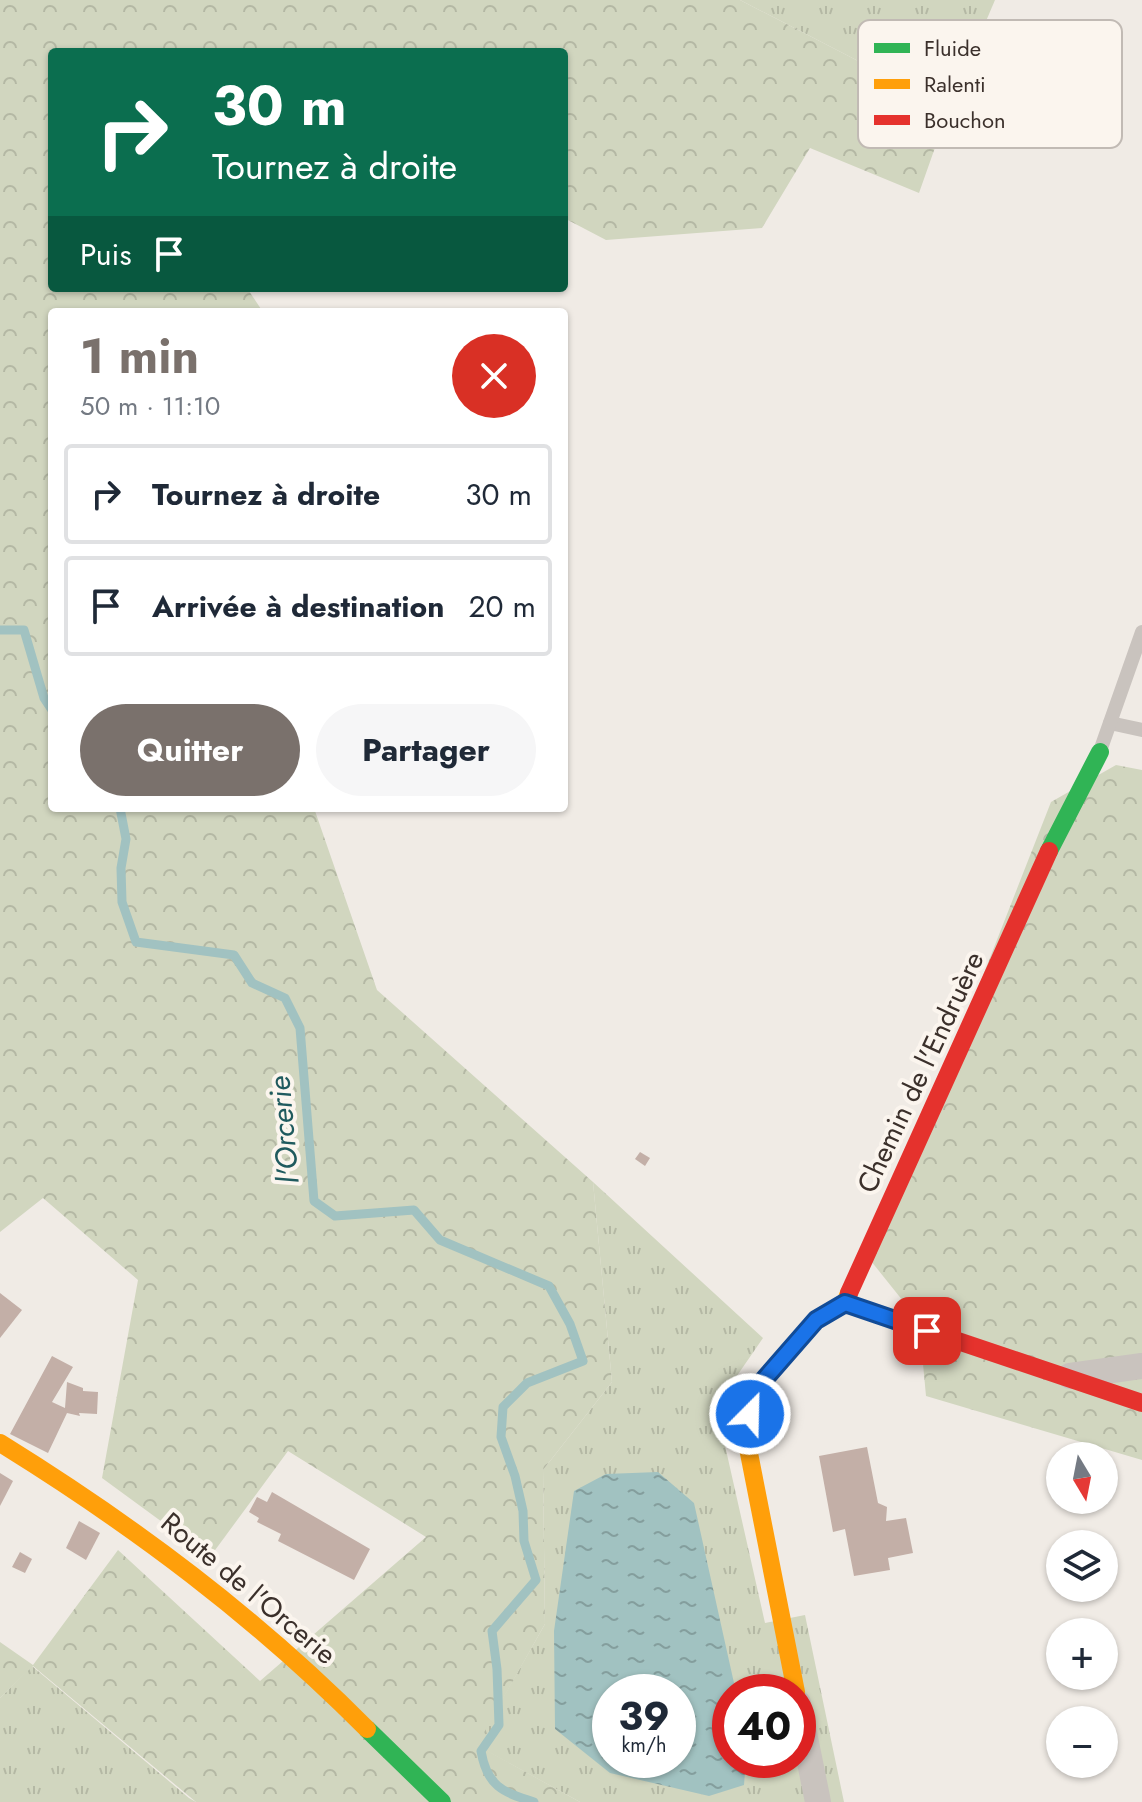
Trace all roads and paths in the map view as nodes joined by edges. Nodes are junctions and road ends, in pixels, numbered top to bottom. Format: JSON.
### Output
{"nodes":[{"id":1,"x":1142,"y":632,"type":"edge"},
{"id":2,"x":1110,"y":723,"type":"junction"},
{"id":3,"x":1142,"y":730,"type":"edge"},
{"id":4,"x":1100,"y":752,"type":"joint"},
{"id":5,"x":845,"y":1303,"type":"junction"},
{"id":6,"x":1142,"y":1366,"type":"edge"},
{"id":7,"x":1063,"y":1376,"type":"junction"},
{"id":8,"x":1142,"y":1403,"type":"edge"},
{"id":9,"x":0,"y":1443,"type":"edge"},
{"id":10,"x":792,"y":1674,"type":"edge"},
{"id":11,"x":813,"y":1778,"type":"edge"},
{"id":12,"x":442,"y":1802,"type":"edge"},
{"id":13,"x":818,"y":1802,"type":"edge"}],
"edges":[{"from":1,"to":2,"type":"lane"},
{"from":2,"to":3,"type":"lane"},
{"from":2,"to":4,"type":"lane"},
{"from":4,"to":5,"type":"street","name":"Chemin de l'Endruère"},
{"from":5,"to":7,"type":"street"},
{"from":5,"to":10,"type":"street"},
{"from":6,"to":7,"type":"street"},
{"from":7,"to":8,"type":"street"},
{"from":9,"to":12,"type":"street","name":"Route de l'Orcerie"},
{"from":11,"to":13,"type":"street"}]}
